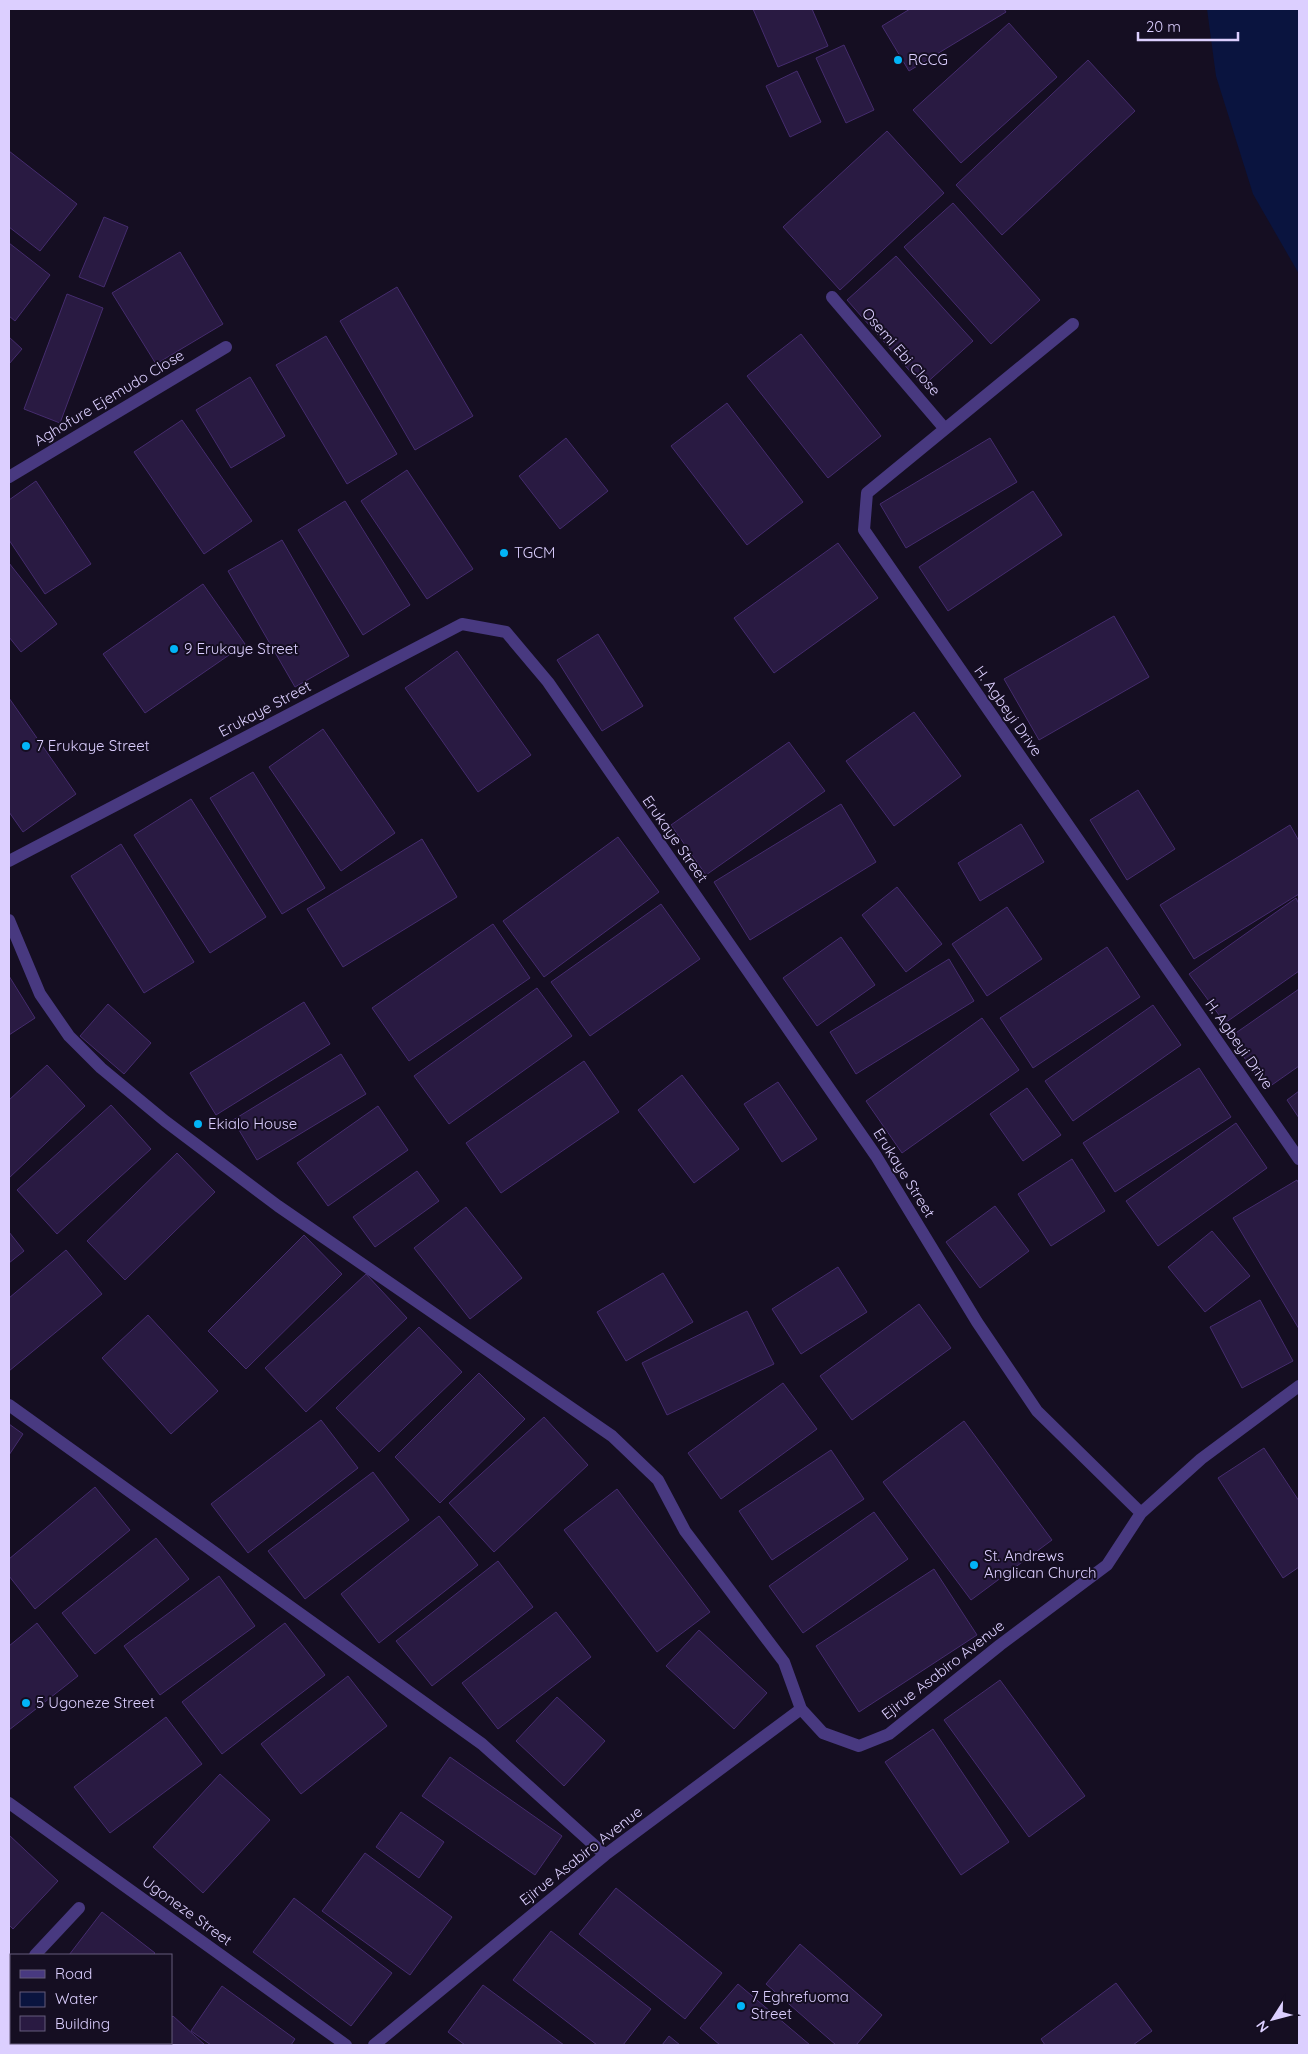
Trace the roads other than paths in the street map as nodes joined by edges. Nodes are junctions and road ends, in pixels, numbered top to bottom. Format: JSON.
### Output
{"nodes":[{"id":1,"x":832,"y":297,"type":"dead end"},
{"id":2,"x":1073,"y":324,"type":"dead end"},
{"id":3,"x":226,"y":346,"type":"dead end"},
{"id":4,"x":945,"y":429,"type":"junction"},
{"id":5,"x":9,"y":477,"type":"edge"},
{"id":6,"x":9,"y":861,"type":"edge"},
{"id":7,"x":9,"y":920,"type":"edge"},
{"id":8,"x":1299,"y":1159,"type":"edge"},
{"id":9,"x":1299,"y":1386,"type":"edge"},
{"id":10,"x":9,"y":1405,"type":"edge"},
{"id":11,"x":1141,"y":1513,"type":"junction"},
{"id":12,"x":802,"y":1709,"type":"junction"},
{"id":13,"x":9,"y":1803,"type":"edge"},
{"id":14,"x":605,"y":1855,"type":"junction"},
{"id":15,"x":79,"y":1908,"type":"dead end"},
{"id":16,"x":36,"y":1954,"type":"edge"},
{"id":17,"x":346,"y":2045,"type":"edge"},
{"id":18,"x":374,"y":2045,"type":"edge"}],
"edges":[{"from":1,"to":4,"type":"street","name":"Osemi Ebi Close"},
{"from":2,"to":4,"type":"street","name":"H. Agbeyi Drive"},
{"from":3,"to":5,"type":"street","name":"Aghofure Ejemudo Close"},
{"from":4,"to":8,"type":"street","name":"H. Agbeyi Drive"},
{"from":6,"to":11,"type":"street","name":"Erukaye Street"},
{"from":7,"to":12,"type":"street"},
{"from":9,"to":11,"type":"street","name":"Ejirue Asabiro Avenue"},
{"from":10,"to":14,"type":"street"},
{"from":11,"to":12,"type":"street","name":"Ejirue Asabiro Avenue"},
{"from":12,"to":14,"type":"street","name":"Ejirue Asabiro Avenue"},
{"from":13,"to":17,"type":"street","name":"Ugoneze Street"},
{"from":14,"to":18,"type":"street","name":"Ejirue Asabiro Avenue"},
{"from":15,"to":16,"type":"street"}]}
